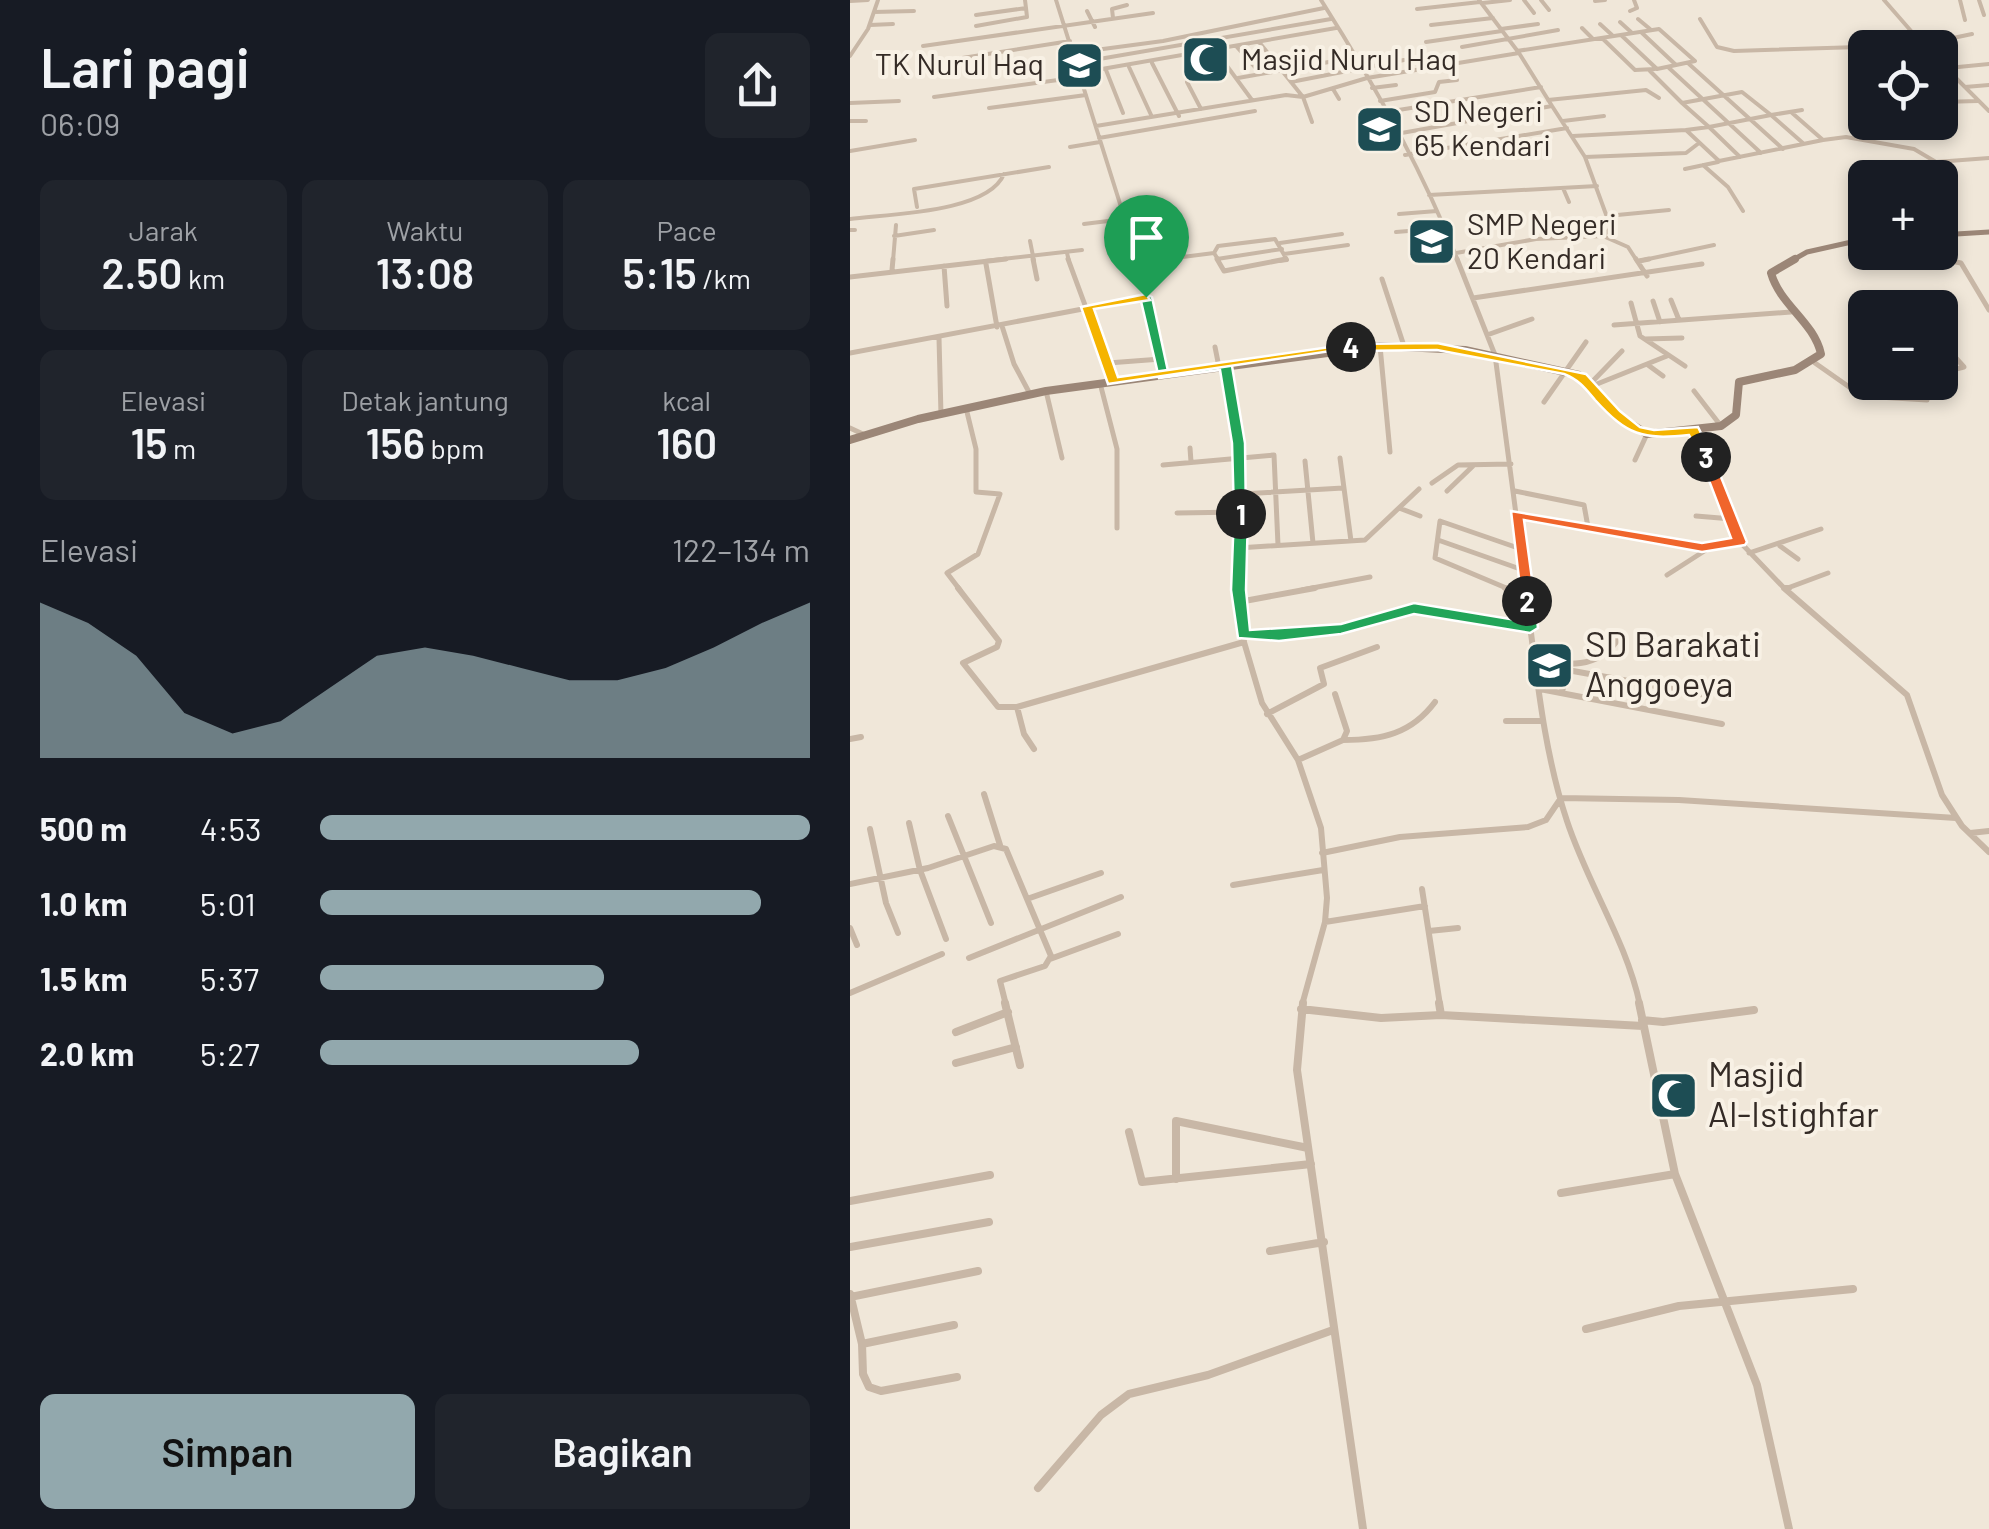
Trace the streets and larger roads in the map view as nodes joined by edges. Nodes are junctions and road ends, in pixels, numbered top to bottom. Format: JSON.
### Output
{"nodes":[{"id":1,"x":850,"y":0,"type":"edge"},
{"id":2,"x":868,"y":0,"type":"edge"},
{"id":3,"x":878,"y":0,"type":"edge"},
{"id":4,"x":1025,"y":0,"type":"edge"},
{"id":5,"x":1056,"y":0,"type":"edge"},
{"id":6,"x":1510,"y":0,"type":"edge"},
{"id":7,"x":1524,"y":0,"type":"edge"},
{"id":8,"x":1540,"y":0,"type":"edge"},
{"id":9,"x":1605,"y":0,"type":"edge"},
{"id":10,"x":1634,"y":0,"type":"edge"},
{"id":11,"x":1884,"y":0,"type":"edge"},
{"id":12,"x":1960,"y":0,"type":"edge"},
{"id":13,"x":1979,"y":0,"type":"edge"},
{"id":14,"x":1480,"y":2,"type":"edge"},
{"id":15,"x":1499,"y":2,"type":"edge"},
{"id":16,"x":1595,"y":2,"type":"edge"},
{"id":17,"x":1322,"y":4,"type":"edge"},
{"id":18,"x":1127,"y":5,"type":"dead end"},
{"id":19,"x":1026,"y":8,"type":"junction"},
{"id":20,"x":1505,"y":8,"type":"dead end"},
{"id":21,"x":1417,"y":9,"type":"dead end"},
{"id":22,"x":914,"y":10,"type":"dead end"},
{"id":23,"x":1549,"y":10,"type":"dead end"},
{"id":24,"x":1630,"y":10,"type":"dead end"},
{"id":25,"x":1088,"y":11,"type":"dead end"},
{"id":26,"x":874,"y":12,"type":"junction"},
{"id":27,"x":1534,"y":13,"type":"dead end"},
{"id":28,"x":1153,"y":14,"type":"dead end"},
{"id":29,"x":1984,"y":15,"type":"dead end"},
{"id":30,"x":976,"y":16,"type":"dead end"},
{"id":31,"x":1135,"y":16,"type":"junction"},
{"id":32,"x":1113,"y":18,"type":"junction"},
{"id":33,"x":1493,"y":18,"type":"junction"},
{"id":34,"x":1331,"y":19,"type":"junction"},
{"id":35,"x":1638,"y":19,"type":"dead end"},
{"id":36,"x":1700,"y":19,"type":"dead end"},
{"id":37,"x":1965,"y":20,"type":"dead end"},
{"id":38,"x":1138,"y":22,"type":"dead end"},
{"id":39,"x":1620,"y":22,"type":"dead end"},
{"id":40,"x":893,"y":24,"type":"dead end"},
{"id":41,"x":1094,"y":24,"type":"junction"},
{"id":42,"x":1538,"y":24,"type":"dead end"},
{"id":43,"x":1600,"y":24,"type":"dead end"},
{"id":44,"x":870,"y":25,"type":"junction"},
{"id":45,"x":1064,"y":25,"type":"junction"},
{"id":46,"x":976,"y":26,"type":"dead end"},
{"id":47,"x":1431,"y":26,"type":"dead end"},
{"id":48,"x":1336,"y":28,"type":"junction"},
{"id":49,"x":1582,"y":28,"type":"dead end"},
{"id":50,"x":1501,"y":30,"type":"junction"},
{"id":51,"x":1558,"y":30,"type":"dead end"},
{"id":52,"x":1651,"y":30,"type":"junction"},
{"id":53,"x":1911,"y":30,"type":"edge"},
{"id":54,"x":1640,"y":32,"type":"junction"},
{"id":55,"x":1632,"y":33,"type":"junction"},
{"id":56,"x":1972,"y":34,"type":"dead end"},
{"id":57,"x":1621,"y":35,"type":"junction"},
{"id":58,"x":1613,"y":36,"type":"junction"},
{"id":59,"x":1958,"y":37,"type":"edge"},
{"id":60,"x":1228,"y":38,"type":"junction"},
{"id":61,"x":1508,"y":38,"type":"junction"},
{"id":62,"x":1601,"y":38,"type":"junction"},
{"id":63,"x":1592,"y":39,"type":"junction"},
{"id":64,"x":1070,"y":42,"type":"junction"},
{"id":65,"x":1259,"y":42,"type":"junction"},
{"id":66,"x":1426,"y":42,"type":"dead end"},
{"id":67,"x":850,"y":45,"type":"edge"},
{"id":68,"x":859,"y":45,"type":"junction"},
{"id":69,"x":924,"y":46,"type":"dead end"},
{"id":70,"x":1237,"y":46,"type":"junction"},
{"id":71,"x":1462,"y":48,"type":"dead end"},
{"id":72,"x":1848,"y":48,"type":"edge"},
{"id":73,"x":1216,"y":51,"type":"junction"},
{"id":74,"x":1073,"y":52,"type":"junction"},
{"id":75,"x":1518,"y":52,"type":"junction"},
{"id":76,"x":851,"y":53,"type":"edge"},
{"id":77,"x":1357,"y":57,"type":"junction"},
{"id":78,"x":1404,"y":60,"type":"dead end"},
{"id":79,"x":1076,"y":63,"type":"junction"},
{"id":80,"x":1152,"y":63,"type":"junction"},
{"id":81,"x":1688,"y":63,"type":"junction"},
{"id":82,"x":924,"y":64,"type":"dead end"},
{"id":83,"x":1989,"y":64,"type":"edge"},
{"id":84,"x":1676,"y":65,"type":"junction"},
{"id":85,"x":1129,"y":67,"type":"junction"},
{"id":86,"x":1668,"y":67,"type":"junction"},
{"id":87,"x":1958,"y":67,"type":"edge"},
{"id":88,"x":1363,"y":68,"type":"junction"},
{"id":89,"x":1283,"y":69,"type":"junction"},
{"id":90,"x":1657,"y":69,"type":"junction"},
{"id":91,"x":1106,"y":70,"type":"junction"},
{"id":92,"x":1649,"y":70,"type":"junction"},
{"id":93,"x":1261,"y":74,"type":"junction"},
{"id":94,"x":1079,"y":75,"type":"junction"},
{"id":95,"x":1238,"y":78,"type":"junction"},
{"id":96,"x":1368,"y":78,"type":"junction"},
{"id":97,"x":1457,"y":80,"type":"dead end"},
{"id":98,"x":1958,"y":81,"type":"edge"},
{"id":99,"x":1186,"y":82,"type":"dead end"},
{"id":100,"x":1291,"y":82,"type":"junction"},
{"id":101,"x":1989,"y":85,"type":"edge"},
{"id":102,"x":1396,"y":86,"type":"dead end"},
{"id":103,"x":1541,"y":87,"type":"junction"},
{"id":104,"x":1372,"y":88,"type":"junction"},
{"id":105,"x":1965,"y":88,"type":"junction"},
{"id":106,"x":1333,"y":89,"type":"junction"},
{"id":107,"x":1086,"y":95,"type":"junction"},
{"id":108,"x":1724,"y":95,"type":"junction"},
{"id":109,"x":934,"y":98,"type":"dead end"},
{"id":110,"x":1303,"y":98,"type":"junction"},
{"id":111,"x":1659,"y":98,"type":"dead end"},
{"id":112,"x":1339,"y":99,"type":"dead end"},
{"id":113,"x":1704,"y":99,"type":"junction"},
{"id":114,"x":1252,"y":100,"type":"junction"},
{"id":115,"x":1380,"y":100,"type":"junction"},
{"id":116,"x":1548,"y":100,"type":"junction"},
{"id":117,"x":1978,"y":100,"type":"junction"},
{"id":118,"x":899,"y":101,"type":"dead end"},
{"id":119,"x":1958,"y":101,"type":"edge"},
{"id":120,"x":850,"y":103,"type":"edge"},
{"id":121,"x":1682,"y":103,"type":"junction"},
{"id":122,"x":1552,"y":106,"type":"junction"},
{"id":123,"x":990,"y":108,"type":"dead end"},
{"id":124,"x":1201,"y":109,"type":"junction"},
{"id":125,"x":1802,"y":110,"type":"dead end"},
{"id":126,"x":1989,"y":110,"type":"edge"},
{"id":127,"x":1255,"y":112,"type":"dead end"},
{"id":128,"x":1386,"y":112,"type":"junction"},
{"id":129,"x":1791,"y":112,"type":"junction"},
{"id":130,"x":1124,"y":113,"type":"dead end"},
{"id":131,"x":1178,"y":113,"type":"junction"},
{"id":132,"x":1771,"y":115,"type":"junction"},
{"id":133,"x":1604,"y":116,"type":"dead end"},
{"id":134,"x":1152,"y":117,"type":"junction"},
{"id":135,"x":1750,"y":119,"type":"junction"},
{"id":136,"x":850,"y":121,"type":"edge"},
{"id":137,"x":866,"y":121,"type":"dead end"},
{"id":138,"x":1312,"y":122,"type":"dead end"},
{"id":139,"x":1730,"y":123,"type":"junction"},
{"id":140,"x":1182,"y":124,"type":"junction"},
{"id":141,"x":1565,"y":125,"type":"junction"},
{"id":142,"x":1096,"y":126,"type":"junction"},
{"id":143,"x":1708,"y":127,"type":"junction"},
{"id":144,"x":1686,"y":130,"type":"junction"},
{"id":145,"x":1396,"y":134,"type":"junction"},
{"id":146,"x":1573,"y":136,"type":"junction"},
{"id":147,"x":915,"y":140,"type":"dead end"},
{"id":148,"x":1099,"y":140,"type":"junction"},
{"id":149,"x":1823,"y":140,"type":"junction"},
{"id":150,"x":850,"y":142,"type":"edge"},
{"id":151,"x":1699,"y":143,"type":"junction"},
{"id":152,"x":1806,"y":144,"type":"junction"},
{"id":153,"x":1070,"y":147,"type":"dead end"},
{"id":154,"x":1782,"y":149,"type":"junction"},
{"id":155,"x":853,"y":150,"type":"edge"},
{"id":156,"x":1761,"y":153,"type":"junction"},
{"id":157,"x":1405,"y":155,"type":"junction"},
{"id":158,"x":1585,"y":156,"type":"junction"},
{"id":159,"x":1740,"y":157,"type":"junction"},
{"id":160,"x":1989,"y":158,"type":"edge"},
{"id":161,"x":1719,"y":161,"type":"junction"},
{"id":162,"x":1703,"y":165,"type":"junction"},
{"id":163,"x":1049,"y":166,"type":"dead end"},
{"id":164,"x":1685,"y":169,"type":"dead end"},
{"id":165,"x":1004,"y":174,"type":"junction"},
{"id":166,"x":1597,"y":186,"type":"junction"},
{"id":167,"x":1563,"y":188,"type":"junction"},
{"id":168,"x":1428,"y":195,"type":"junction"},
{"id":169,"x":1568,"y":202,"type":"dead end"},
{"id":170,"x":917,"y":207,"type":"junction"},
{"id":171,"x":1670,"y":210,"type":"dead end"},
{"id":172,"x":1437,"y":211,"type":"junction"},
{"id":173,"x":1743,"y":211,"type":"dead end"},
{"id":174,"x":1399,"y":214,"type":"dead end"},
{"id":175,"x":1607,"y":216,"type":"junction"},
{"id":176,"x":850,"y":219,"type":"edge"},
{"id":177,"x":1124,"y":219,"type":"junction"},
{"id":178,"x":1084,"y":224,"type":"dead end"},
{"id":179,"x":896,"y":225,"type":"dead end"},
{"id":180,"x":1446,"y":228,"type":"junction"},
{"id":181,"x":934,"y":230,"type":"dead end"},
{"id":182,"x":1396,"y":232,"type":"dead end"},
{"id":183,"x":1989,"y":232,"type":"edge"},
{"id":184,"x":1342,"y":234,"type":"dead end"},
{"id":185,"x":894,"y":236,"type":"junction"},
{"id":186,"x":1603,"y":236,"type":"junction"},
{"id":187,"x":1958,"y":236,"type":"edge"},
{"id":188,"x":1030,"y":241,"type":"dead end"},
{"id":189,"x":1848,"y":242,"type":"edge"},
{"id":190,"x":1348,"y":245,"type":"dead end"},
{"id":191,"x":1714,"y":245,"type":"dead end"},
{"id":192,"x":1282,"y":249,"type":"junction"},
{"id":193,"x":1082,"y":250,"type":"dead end"},
{"id":194,"x":1067,"y":252,"type":"junction"},
{"id":195,"x":1456,"y":253,"type":"junction"},
{"id":196,"x":1216,"y":256,"type":"junction"},
{"id":197,"x":1033,"y":258,"type":"junction"},
{"id":198,"x":1638,"y":261,"type":"junction"},
{"id":199,"x":1139,"y":262,"type":"junction"},
{"id":200,"x":1958,"y":263,"type":"edge"},
{"id":201,"x":986,"y":264,"type":"junction"},
{"id":202,"x":1702,"y":264,"type":"dead end"},
{"id":203,"x":944,"y":266,"type":"junction"},
{"id":204,"x":892,"y":270,"type":"junction"},
{"id":205,"x":1647,"y":276,"type":"junction"},
{"id":206,"x":850,"y":277,"type":"edge"},
{"id":207,"x":1037,"y":279,"type":"dead end"},
{"id":208,"x":1382,"y":279,"type":"dead end"},
{"id":209,"x":1146,"y":297,"type":"junction"},
{"id":210,"x":1473,"y":298,"type":"junction"},
{"id":211,"x":1670,"y":300,"type":"dead end"},
{"id":212,"x":1653,"y":301,"type":"dead end"},
{"id":213,"x":1631,"y":303,"type":"dead end"},
{"id":214,"x":947,"y":306,"type":"dead end"},
{"id":215,"x":1088,"y":307,"type":"junction"},
{"id":216,"x":1989,"y":310,"type":"edge"},
{"id":217,"x":1791,"y":312,"type":"junction"},
{"id":218,"x":1532,"y":319,"type":"dead end"},
{"id":219,"x":1678,"y":320,"type":"junction"},
{"id":220,"x":1660,"y":322,"type":"junction"},
{"id":221,"x":1637,"y":323,"type":"junction"},
{"id":222,"x":1614,"y":325,"type":"dead end"},
{"id":223,"x":1000,"y":326,"type":"junction"},
{"id":224,"x":1487,"y":334,"type":"junction"},
{"id":225,"x":939,"y":338,"type":"junction"},
{"id":226,"x":1682,"y":338,"type":"dead end"},
{"id":227,"x":1644,"y":339,"type":"junction"},
{"id":228,"x":1586,"y":342,"type":"dead end"},
{"id":229,"x":1380,"y":346,"type":"junction"},
{"id":230,"x":1404,"y":346,"type":"junction"},
{"id":231,"x":1215,"y":347,"type":"dead end"},
{"id":232,"x":1622,"y":352,"type":"dead end"},
{"id":233,"x":850,"y":353,"type":"edge"},
{"id":234,"x":1496,"y":355,"type":"junction"},
{"id":235,"x":1668,"y":355,"type":"junction"},
{"id":236,"x":1161,"y":359,"type":"junction"},
{"id":237,"x":1108,"y":363,"type":"junction"},
{"id":238,"x":1816,"y":363,"type":"junction"},
{"id":239,"x":1646,"y":364,"type":"junction"},
{"id":240,"x":1222,"y":366,"type":"junction"},
{"id":241,"x":1684,"y":366,"type":"dead end"},
{"id":242,"x":1567,"y":371,"type":"junction"},
{"id":243,"x":1163,"y":375,"type":"junction"},
{"id":244,"x":1663,"y":376,"type":"dead end"},
{"id":245,"x":1113,"y":381,"type":"junction"},
{"id":246,"x":1100,"y":383,"type":"junction"},
{"id":247,"x":1591,"y":385,"type":"junction"},
{"id":248,"x":1848,"y":386,"type":"edge"},
{"id":249,"x":1046,"y":391,"type":"junction"},
{"id":250,"x":1694,"y":391,"type":"dead end"},
{"id":251,"x":1030,"y":394,"type":"junction"},
{"id":252,"x":1544,"y":402,"type":"dead end"},
{"id":253,"x":966,"y":408,"type":"junction"},
{"id":254,"x":941,"y":415,"type":"junction"},
{"id":255,"x":1721,"y":426,"type":"junction"},
{"id":256,"x":850,"y":428,"type":"edge"},
{"id":257,"x":1694,"y":430,"type":"junction"},
{"id":258,"x":864,"y":434,"type":"junction"},
{"id":259,"x":1647,"y":434,"type":"junction"},
{"id":260,"x":850,"y":440,"type":"edge"},
{"id":261,"x":1190,"y":448,"type":"dead end"},
{"id":262,"x":1390,"y":452,"type":"dead end"},
{"id":263,"x":1240,"y":457,"type":"junction"},
{"id":264,"x":1062,"y":458,"type":"dead end"},
{"id":265,"x":1340,"y":458,"type":"dead end"},
{"id":266,"x":1635,"y":460,"type":"dead end"},
{"id":267,"x":1305,"y":461,"type":"dead end"},
{"id":268,"x":1191,"y":462,"type":"junction"},
{"id":269,"x":1475,"y":464,"type":"junction"},
{"id":270,"x":1511,"y":464,"type":"junction"},
{"id":271,"x":1163,"y":465,"type":"dead end"},
{"id":272,"x":1432,"y":483,"type":"dead end"},
{"id":273,"x":1343,"y":488,"type":"junction"},
{"id":274,"x":1420,"y":488,"type":"dead end"},
{"id":275,"x":1308,"y":490,"type":"junction"},
{"id":276,"x":1514,"y":490,"type":"junction"},
{"id":277,"x":1447,"y":491,"type":"dead end"},
{"id":278,"x":1276,"y":492,"type":"junction"},
{"id":279,"x":1242,"y":494,"type":"junction"},
{"id":280,"x":1398,"y":508,"type":"junction"},
{"id":281,"x":1241,"y":512,"type":"junction"},
{"id":282,"x":1177,"y":513,"type":"dead end"},
{"id":283,"x":1516,"y":514,"type":"junction"},
{"id":284,"x":1420,"y":516,"type":"dead end"},
{"id":285,"x":1696,"y":516,"type":"dead end"},
{"id":286,"x":1732,"y":519,"type":"junction"},
{"id":287,"x":1588,"y":527,"type":"junction"},
{"id":288,"x":1117,"y":528,"type":"dead end"},
{"id":289,"x":1821,"y":530,"type":"dead end"},
{"id":290,"x":1438,"y":540,"type":"junction"},
{"id":291,"x":1350,"y":541,"type":"junction"},
{"id":292,"x":1740,"y":542,"type":"junction"},
{"id":293,"x":1314,"y":543,"type":"junction"},
{"id":294,"x":1278,"y":545,"type":"junction"},
{"id":295,"x":1779,"y":545,"type":"junction"},
{"id":296,"x":1238,"y":548,"type":"junction"},
{"id":297,"x":1710,"y":548,"type":"junction"},
{"id":298,"x":1521,"y":549,"type":"junction"},
{"id":299,"x":1748,"y":553,"type":"junction"},
{"id":300,"x":1798,"y":560,"type":"dead end"},
{"id":301,"x":1524,"y":570,"type":"junction"},
{"id":302,"x":1828,"y":573,"type":"dead end"},
{"id":303,"x":1370,"y":576,"type":"dead end"},
{"id":304,"x":1667,"y":576,"type":"dead end"},
{"id":305,"x":1784,"y":589,"type":"junction"},
{"id":306,"x":1527,"y":598,"type":"junction"},
{"id":307,"x":1239,"y":602,"type":"junction"},
{"id":308,"x":1530,"y":628,"type":"junction"},
{"id":309,"x":1614,"y":633,"type":"dead end"},
{"id":310,"x":1244,"y":638,"type":"junction"},
{"id":311,"x":1377,"y":647,"type":"dead end"},
{"id":312,"x":1536,"y":660,"type":"junction"},
{"id":313,"x":1540,"y":688,"type":"junction"},
{"id":314,"x":1562,"y":692,"type":"junction"},
{"id":315,"x":1335,"y":694,"type":"dead end"},
{"id":316,"x":1700,"y":694,"type":"dead end"},
{"id":317,"x":1435,"y":702,"type":"dead end"},
{"id":318,"x":1017,"y":707,"type":"junction"},
{"id":319,"x":1267,"y":714,"type":"junction"},
{"id":320,"x":1506,"y":721,"type":"dead end"},
{"id":321,"x":1543,"y":721,"type":"junction"},
{"id":322,"x":1722,"y":724,"type":"dead end"},
{"id":323,"x":861,"y":738,"type":"dead end"},
{"id":324,"x":850,"y":739,"type":"edge"},
{"id":325,"x":1344,"y":740,"type":"junction"},
{"id":326,"x":1034,"y":749,"type":"dead end"},
{"id":327,"x":1298,"y":760,"type":"junction"},
{"id":328,"x":984,"y":794,"type":"dead end"},
{"id":329,"x":1561,"y":798,"type":"junction"},
{"id":330,"x":948,"y":816,"type":"dead end"},
{"id":331,"x":1956,"y":818,"type":"junction"},
{"id":332,"x":909,"y":823,"type":"dead end"},
{"id":333,"x":870,"y":828,"type":"dead end"},
{"id":334,"x":1989,"y":831,"type":"edge"},
{"id":335,"x":1968,"y":833,"type":"junction"},
{"id":336,"x":1000,"y":846,"type":"junction"},
{"id":337,"x":1989,"y":852,"type":"edge"},
{"id":338,"x":1322,"y":853,"type":"junction"},
{"id":339,"x":964,"y":856,"type":"junction"},
{"id":340,"x":920,"y":870,"type":"junction"},
{"id":341,"x":1323,"y":870,"type":"junction"},
{"id":342,"x":1101,"y":872,"type":"dead end"},
{"id":343,"x":880,"y":880,"type":"junction"},
{"id":344,"x":850,"y":884,"type":"edge"},
{"id":345,"x":1233,"y":885,"type":"dead end"},
{"id":346,"x":1422,"y":889,"type":"dead end"},
{"id":347,"x":1027,"y":898,"type":"junction"},
{"id":348,"x":1121,"y":898,"type":"dead end"},
{"id":349,"x":1426,"y":906,"type":"junction"},
{"id":350,"x":1325,"y":922,"type":"junction"},
{"id":351,"x":991,"y":923,"type":"dead end"},
{"id":352,"x":1039,"y":927,"type":"junction"},
{"id":353,"x":850,"y":928,"type":"edge"},
{"id":354,"x":1458,"y":928,"type":"dead end"},
{"id":355,"x":1429,"y":931,"type":"junction"},
{"id":356,"x":898,"y":933,"type":"dead end"},
{"id":357,"x":1118,"y":934,"type":"dead end"},
{"id":358,"x":946,"y":939,"type":"dead end"},
{"id":359,"x":857,"y":944,"type":"dead end"},
{"id":360,"x":942,"y":954,"type":"dead end"},
{"id":361,"x":969,"y":958,"type":"dead end"},
{"id":362,"x":1050,"y":959,"type":"junction"},
{"id":363,"x":850,"y":992,"type":"edge"},
{"id":364,"x":1301,"y":1008,"type":"junction"},
{"id":365,"x":1754,"y":1010,"type":"dead end"},
{"id":366,"x":1008,"y":1012,"type":"junction"},
{"id":367,"x":1441,"y":1015,"type":"junction"},
{"id":368,"x":1642,"y":1023,"type":"junction"},
{"id":369,"x":956,"y":1032,"type":"dead end"},
{"id":370,"x":1016,"y":1046,"type":"junction"},
{"id":371,"x":956,"y":1063,"type":"dead end"},
{"id":372,"x":1020,"y":1064,"type":"dead end"},
{"id":373,"x":1129,"y":1132,"type":"dead end"},
{"id":374,"x":1308,"y":1148,"type":"junction"},
{"id":375,"x":1310,"y":1164,"type":"junction"},
{"id":376,"x":990,"y":1174,"type":"dead end"},
{"id":377,"x":1675,"y":1174,"type":"junction"},
{"id":378,"x":1176,"y":1179,"type":"junction"},
{"id":379,"x":1562,"y":1193,"type":"dead end"},
{"id":380,"x":850,"y":1201,"type":"edge"},
{"id":381,"x":989,"y":1222,"type":"dead end"},
{"id":382,"x":1324,"y":1242,"type":"junction"},
{"id":383,"x":850,"y":1248,"type":"edge"},
{"id":384,"x":1270,"y":1251,"type":"dead end"},
{"id":385,"x":978,"y":1271,"type":"dead end"},
{"id":386,"x":1853,"y":1289,"type":"dead end"},
{"id":387,"x":850,"y":1296,"type":"edge"},
{"id":388,"x":1727,"y":1302,"type":"junction"},
{"id":389,"x":954,"y":1325,"type":"dead end"},
{"id":390,"x":1586,"y":1329,"type":"dead end"},
{"id":391,"x":1333,"y":1330,"type":"junction"},
{"id":392,"x":862,"y":1344,"type":"junction"},
{"id":393,"x":957,"y":1376,"type":"dead end"},
{"id":394,"x":1038,"y":1488,"type":"dead end"},
{"id":395,"x":1363,"y":1529,"type":"edge"},
{"id":396,"x":1790,"y":1529,"type":"edge"}],
"edges":[{"from":1,"to":2,"type":"street"},
{"from":3,"to":26,"type":"street"},
{"from":4,"to":19,"type":"street"},
{"from":5,"to":45,"type":"street"},
{"from":6,"to":15,"type":"street"},
{"from":7,"to":27,"type":"street"},
{"from":8,"to":23,"type":"street"},
{"from":9,"to":16,"type":"street"},
{"from":10,"to":24,"type":"street"},
{"from":11,"to":53,"type":"street"},
{"from":12,"to":37,"type":"street"},
{"from":13,"to":29,"type":"street"},
{"from":14,"to":15,"type":"street"},
{"from":14,"to":21,"type":"street"},
{"from":14,"to":33,"type":"street"},
{"from":15,"to":20,"type":"street"},
{"from":17,"to":34,"type":"street"},
{"from":17,"to":74,"type":"street"},
{"from":18,"to":32,"type":"street"},
{"from":19,"to":30,"type":"street"},
{"from":19,"to":46,"type":"street"},
{"from":22,"to":26,"type":"street"},
{"from":25,"to":41,"type":"street"},
{"from":26,"to":44,"type":"street"},
{"from":28,"to":31,"type":"street"},
{"from":31,"to":32,"type":"street"},
{"from":31,"to":38,"type":"street"},
{"from":32,"to":41,"type":"street"},
{"from":33,"to":47,"type":"street"},
{"from":33,"to":50,"type":"street"},
{"from":34,"to":48,"type":"street"},
{"from":34,"to":60,"type":"street"},
{"from":35,"to":52,"type":"street"},
{"from":36,"to":72,"type":"street"},
{"from":39,"to":55,"type":"street"},
{"from":40,"to":44,"type":"street"},
{"from":41,"to":45,"type":"street"},
{"from":42,"to":50,"type":"street"},
{"from":43,"to":58,"type":"street"},
{"from":44,"to":68,"type":"street"},
{"from":45,"to":64,"type":"street"},
{"from":45,"to":69,"type":"street"},
{"from":48,"to":65,"type":"street"},
{"from":48,"to":77,"type":"street"},
{"from":49,"to":63,"type":"street"},
{"from":50,"to":61,"type":"street"},
{"from":50,"to":66,"type":"street"},
{"from":51,"to":61,"type":"street"},
{"from":52,"to":54,"type":"street"},
{"from":52,"to":81,"type":"street"},
{"from":54,"to":55,"type":"street"},
{"from":54,"to":84,"type":"street"},
{"from":55,"to":57,"type":"street"},
{"from":56,"to":59,"type":"street"},
{"from":57,"to":58,"type":"street"},
{"from":57,"to":90,"type":"street"},
{"from":58,"to":62,"type":"street"},
{"from":60,"to":70,"type":"street"},
{"from":60,"to":79,"type":"street"},
{"from":61,"to":71,"type":"street"},
{"from":61,"to":75,"type":"street"},
{"from":62,"to":63,"type":"street"},
{"from":62,"to":92,"type":"street"},
{"from":63,"to":75,"type":"street"},
{"from":64,"to":74,"type":"street"},
{"from":64,"to":82,"type":"street"},
{"from":65,"to":70,"type":"street"},
{"from":65,"to":89,"type":"street"},
{"from":67,"to":68,"type":"street"},
{"from":68,"to":76,"type":"street"},
{"from":70,"to":73,"type":"street"},
{"from":70,"to":93,"type":"street"},
{"from":73,"to":80,"type":"street"},
{"from":73,"to":95,"type":"street"},
{"from":74,"to":79,"type":"street"},
{"from":75,"to":96,"type":"street"},
{"from":75,"to":103,"type":"street"},
{"from":77,"to":88,"type":"street"},
{"from":77,"to":89,"type":"street"},
{"from":78,"to":88,"type":"street"},
{"from":79,"to":94,"type":"street"},
{"from":80,"to":85,"type":"street"},
{"from":80,"to":131,"type":"street"},
{"from":81,"to":84,"type":"street"},
{"from":81,"to":108,"type":"street"},
{"from":83,"to":87,"type":"street"},
{"from":84,"to":86,"type":"street"},
{"from":85,"to":91,"type":"street"},
{"from":85,"to":134,"type":"street"},
{"from":86,"to":90,"type":"street"},
{"from":86,"to":113,"type":"street"},
{"from":88,"to":96,"type":"street"},
{"from":88,"to":100,"type":"street"},
{"from":89,"to":93,"type":"street"},
{"from":89,"to":100,"type":"street"},
{"from":90,"to":92,"type":"street"},
{"from":91,"to":94,"type":"street"},
{"from":91,"to":130,"type":"street"},
{"from":92,"to":121,"type":"street"},
{"from":93,"to":95,"type":"street"},
{"from":94,"to":107,"type":"street"},
{"from":94,"to":109,"type":"street"},
{"from":95,"to":114,"type":"street"},
{"from":96,"to":104,"type":"street"},
{"from":96,"to":106,"type":"street"},
{"from":97,"to":115,"type":"street"},
{"from":98,"to":105,"type":"street"},
{"from":99,"to":124,"type":"street"},
{"from":100,"to":110,"type":"street"},
{"from":101,"to":105,"type":"street"},
{"from":102,"to":104,"type":"street"},
{"from":103,"to":116,"type":"street"},
{"from":103,"to":128,"type":"street"},
{"from":104,"to":115,"type":"street"},
{"from":105,"to":117,"type":"street"},
{"from":106,"to":110,"type":"street"},
{"from":106,"to":112,"type":"street"},
{"from":107,"to":123,"type":"street"},
{"from":107,"to":142,"type":"street"},
{"from":108,"to":113,"type":"street"},
{"from":108,"to":132,"type":"street"},
{"from":108,"to":135,"type":"street"},
{"from":110,"to":114,"type":"street"},
{"from":110,"to":138,"type":"street"},
{"from":111,"to":116,"type":"street"},
{"from":113,"to":121,"type":"street"},
{"from":113,"to":139,"type":"street"},
{"from":114,"to":124,"type":"street"},
{"from":115,"to":128,"type":"street"},
{"from":116,"to":122,"type":"street"},
{"from":117,"to":119,"type":"street"},
{"from":117,"to":126,"type":"street"},
{"from":118,"to":120,"type":"street"},
{"from":121,"to":143,"type":"street"},
{"from":122,"to":141,"type":"street"},
{"from":122,"to":145,"type":"street"},
{"from":124,"to":131,"type":"street"},
{"from":125,"to":129,"type":"street"},
{"from":127,"to":140,"type":"street"},
{"from":128,"to":145,"type":"street"},
{"from":129,"to":132,"type":"street"},
{"from":129,"to":149,"type":"street"},
{"from":131,"to":134,"type":"street"},
{"from":131,"to":140,"type":"street"},
{"from":132,"to":135,"type":"street"},
{"from":132,"to":152,"type":"street"},
{"from":133,"to":141,"type":"street"},
{"from":134,"to":142,"type":"street"},
{"from":135,"to":139,"type":"street"},
{"from":135,"to":154,"type":"street"},
{"from":136,"to":137,"type":"street"},
{"from":139,"to":143,"type":"street"},
{"from":139,"to":156,"type":"street"},
{"from":140,"to":148,"type":"street"},
{"from":141,"to":146,"type":"street"},
{"from":141,"to":157,"type":"street"},
{"from":142,"to":148,"type":"street"},
{"from":143,"to":144,"type":"street"},
{"from":143,"to":159,"type":"street"},
{"from":144,"to":146,"type":"street"},
{"from":144,"to":151,"type":"street"},
{"from":145,"to":157,"type":"street"},
{"from":146,"to":158,"type":"street"},
{"from":147,"to":155,"type":"street"},
{"from":148,"to":153,"type":"street"},
{"from":148,"to":177,"type":"street"},
{"from":149,"to":152,"type":"street"},
{"from":149,"to":160,"type":"street"},
{"from":150,"to":155,"type":"street"},
{"from":151,"to":158,"type":"street"},
{"from":151,"to":161,"type":"street"},
{"from":152,"to":154,"type":"street"},
{"from":154,"to":156,"type":"street"},
{"from":156,"to":159,"type":"street"},
{"from":157,"to":168,"type":"street"},
{"from":158,"to":166,"type":"street"},
{"from":159,"to":161,"type":"street"},
{"from":161,"to":162,"type":"street"},
{"from":162,"to":164,"type":"street"},
{"from":162,"to":173,"type":"street"},
{"from":163,"to":165,"type":"street"},
{"from":165,"to":170,"type":"street"},
{"from":165,"to":170,"type":"street"},
{"from":166,"to":167,"type":"street"},
{"from":166,"to":175,"type":"street"},
{"from":167,"to":168,"type":"street"},
{"from":167,"to":169,"type":"street"},
{"from":168,"to":172,"type":"street"},
{"from":170,"to":176,"type":"street"},
{"from":171,"to":175,"type":"street"},
{"from":172,"to":174,"type":"street"},
{"from":172,"to":180,"type":"street"},
{"from":175,"to":186,"type":"street"},
{"from":177,"to":178,"type":"street"},
{"from":177,"to":199,"type":"street"},
{"from":179,"to":185,"type":"street"},
{"from":180,"to":182,"type":"street"},
{"from":180,"to":195,"type":"street"},
{"from":181,"to":185,"type":"street"},
{"from":183,"to":187,"type":"street"},
{"from":184,"to":192,"type":"street"},
{"from":185,"to":204,"type":"street"},
{"from":186,"to":195,"type":"street"},
{"from":186,"to":198,"type":"street"},
{"from":188,"to":197,"type":"street"},
{"from":189,"to":217,"type":"street"},
{"from":190,"to":192,"type":"street"},
{"from":191,"to":198,"type":"street"},
{"from":192,"to":196,"type":"street"},
{"from":192,"to":196,"type":"street"},
{"from":192,"to":196,"type":"street"},
{"from":193,"to":194,"type":"street"},
{"from":194,"to":197,"type":"street"},
{"from":194,"to":215,"type":"street"},
{"from":195,"to":210,"type":"street"},
{"from":196,"to":199,"type":"street"},
{"from":197,"to":201,"type":"street"},
{"from":197,"to":207,"type":"street"},
{"from":198,"to":205,"type":"street"},
{"from":199,"to":209,"type":"street"},
{"from":200,"to":216,"type":"street"},
{"from":201,"to":203,"type":"street"},
{"from":201,"to":223,"type":"street"},
{"from":202,"to":205,"type":"street"},
{"from":203,"to":204,"type":"street"},
{"from":203,"to":214,"type":"street"},
{"from":204,"to":206,"type":"street"},
{"from":205,"to":210,"type":"street"},
{"from":208,"to":230,"type":"street"},
{"from":209,"to":215,"type":"street"},
{"from":209,"to":236,"type":"street"},
{"from":210,"to":224,"type":"street"},
{"from":211,"to":219,"type":"street"},
{"from":212,"to":220,"type":"street"},
{"from":213,"to":221,"type":"street"},
{"from":215,"to":223,"type":"street"},
{"from":215,"to":237,"type":"street"},
{"from":217,"to":219,"type":"street"},
{"from":217,"to":238,"type":"street"},
{"from":218,"to":224,"type":"street"},
{"from":219,"to":220,"type":"street"},
{"from":220,"to":221,"type":"street"},
{"from":221,"to":222,"type":"street"},
{"from":221,"to":227,"type":"street"},
{"from":223,"to":225,"type":"street"},
{"from":223,"to":251,"type":"street"},
{"from":224,"to":234,"type":"street"},
{"from":225,"to":233,"type":"street"},
{"from":225,"to":254,"type":"street"},
{"from":226,"to":227,"type":"street"},
{"from":227,"to":235,"type":"street"},
{"from":228,"to":242,"type":"street"},
{"from":229,"to":230,"type":"street"},
{"from":229,"to":240,"type":"street"},
{"from":229,"to":262,"type":"street"},
{"from":230,"to":234,"type":"street"},
{"from":231,"to":240,"type":"street"},
{"from":232,"to":247,"type":"street"},
{"from":234,"to":242,"type":"street"},
{"from":234,"to":270,"type":"street"},
{"from":235,"to":239,"type":"street"},
{"from":235,"to":241,"type":"street"},
{"from":236,"to":237,"type":"street"},
{"from":236,"to":243,"type":"street"},
{"from":237,"to":245,"type":"street"},
{"from":238,"to":248,"type":"street"},
{"from":238,"to":255,"type":"street"},
{"from":239,"to":244,"type":"street"},
{"from":239,"to":247,"type":"street"},
{"from":240,"to":243,"type":"street"},
{"from":240,"to":263,"type":"street"},
{"from":242,"to":247,"type":"street"},
{"from":242,"to":252,"type":"street"},
{"from":243,"to":245,"type":"street"},
{"from":245,"to":246,"type":"street"},
{"from":246,"to":249,"type":"street"},
{"from":246,"to":288,"type":"street"},
{"from":247,"to":259,"type":"street"},
{"from":249,"to":251,"type":"street"},
{"from":249,"to":264,"type":"street"},
{"from":250,"to":255,"type":"street"},
{"from":251,"to":253,"type":"street"},
{"from":253,"to":254,"type":"street"},
{"from":253,"to":318,"type":"street"},
{"from":254,"to":258,"type":"street"},
{"from":255,"to":257,"type":"street"},
{"from":256,"to":258,"type":"street"},
{"from":257,"to":259,"type":"street"},
{"from":257,"to":286,"type":"street"},
{"from":258,"to":260,"type":"street"},
{"from":259,"to":266,"type":"street"},
{"from":261,"to":268,"type":"street"},
{"from":263,"to":268,"type":"street"},
{"from":263,"to":278,"type":"street"},
{"from":263,"to":279,"type":"street"},
{"from":265,"to":273,"type":"street"},
{"from":267,"to":275,"type":"street"},
{"from":268,"to":271,"type":"street"},
{"from":269,"to":270,"type":"street"},
{"from":269,"to":272,"type":"street"},
{"from":269,"to":277,"type":"street"},
{"from":270,"to":276,"type":"street"},
{"from":273,"to":275,"type":"street"},
{"from":273,"to":291,"type":"street"},
{"from":274,"to":280,"type":"street"},
{"from":275,"to":278,"type":"street"},
{"from":275,"to":293,"type":"street"},
{"from":276,"to":283,"type":"street"},
{"from":276,"to":287,"type":"street"},
{"from":278,"to":279,"type":"street"},
{"from":278,"to":294,"type":"street"},
{"from":279,"to":281,"type":"street"},
{"from":280,"to":284,"type":"street"},
{"from":280,"to":291,"type":"street"},
{"from":281,"to":282,"type":"street"},
{"from":281,"to":296,"type":"street"},
{"from":283,"to":287,"type":"street"},
{"from":283,"to":298,"type":"street"},
{"from":285,"to":286,"type":"street"},
{"from":286,"to":292,"type":"street"},
{"from":287,"to":297,"type":"street"},
{"from":289,"to":295,"type":"street"},
{"from":290,"to":298,"type":"street"},
{"from":290,"to":301,"type":"street"},
{"from":290,"to":306,"type":"street"},
{"from":291,"to":293,"type":"street"},
{"from":292,"to":297,"type":"street"},
{"from":292,"to":299,"type":"street"},
{"from":293,"to":294,"type":"street"},
{"from":294,"to":296,"type":"street"},
{"from":295,"to":299,"type":"street"},
{"from":295,"to":300,"type":"street"},
{"from":296,"to":307,"type":"street"},
{"from":297,"to":304,"type":"street"},
{"from":298,"to":301,"type":"street"},
{"from":299,"to":305,"type":"street"},
{"from":301,"to":306,"type":"street"},
{"from":302,"to":305,"type":"street"},
{"from":303,"to":307,"type":"street"},
{"from":305,"to":331,"type":"street"},
{"from":306,"to":308,"type":"street"},
{"from":307,"to":310,"type":"street"},
{"from":308,"to":310,"type":"street"},
{"from":308,"to":312,"type":"street"},
{"from":309,"to":312,"type":"street"},
{"from":310,"to":318,"type":"street"},
{"from":310,"to":319,"type":"street"},
{"from":311,"to":319,"type":"street"},
{"from":312,"to":313,"type":"street"},
{"from":313,"to":314,"type":"street"},
{"from":313,"to":321,"type":"street"},
{"from":314,"to":316,"type":"street"},
{"from":314,"to":322,"type":"street"},
{"from":315,"to":325,"type":"street"},
{"from":317,"to":325,"type":"street"},
{"from":318,"to":326,"type":"street"},
{"from":319,"to":327,"type":"street"},
{"from":320,"to":321,"type":"street"},
{"from":321,"to":329,"type":"street"},
{"from":323,"to":324,"type":"street"},
{"from":325,"to":327,"type":"street"},
{"from":327,"to":338,"type":"street"},
{"from":328,"to":336,"type":"street"},
{"from":329,"to":331,"type":"street"},
{"from":329,"to":338,"type":"street"},
{"from":329,"to":368,"type":"street"},
{"from":330,"to":339,"type":"street"},
{"from":331,"to":335,"type":"street"},
{"from":332,"to":340,"type":"street"},
{"from":333,"to":343,"type":"street"},
{"from":334,"to":335,"type":"street"},
{"from":335,"to":337,"type":"street"},
{"from":336,"to":339,"type":"street"},
{"from":336,"to":347,"type":"street"},
{"from":338,"to":341,"type":"street"},
{"from":339,"to":340,"type":"street"},
{"from":339,"to":351,"type":"street"},
{"from":340,"to":343,"type":"street"},
{"from":340,"to":358,"type":"street"},
{"from":341,"to":345,"type":"street"},
{"from":341,"to":350,"type":"street"},
{"from":342,"to":347,"type":"street"},
{"from":343,"to":344,"type":"street"},
{"from":343,"to":356,"type":"street"},
{"from":346,"to":349,"type":"street"},
{"from":347,"to":352,"type":"street"},
{"from":348,"to":352,"type":"street"},
{"from":349,"to":350,"type":"street"},
{"from":349,"to":355,"type":"street"},
{"from":350,"to":364,"type":"street"},
{"from":352,"to":361,"type":"street"},
{"from":352,"to":362,"type":"street"},
{"from":353,"to":359,"type":"street"},
{"from":354,"to":355,"type":"street"},
{"from":355,"to":367,"type":"street"},
{"from":357,"to":362,"type":"street"},
{"from":360,"to":363,"type":"street"},
{"from":362,"to":366,"type":"street"},
{"from":364,"to":367,"type":"street"},
{"from":364,"to":374,"type":"street"},
{"from":365,"to":368,"type":"street"},
{"from":366,"to":369,"type":"street"},
{"from":366,"to":370,"type":"street"},
{"from":367,"to":368,"type":"street"},
{"from":368,"to":377,"type":"street"},
{"from":370,"to":371,"type":"street"},
{"from":370,"to":372,"type":"street"},
{"from":373,"to":378,"type":"street"},
{"from":374,"to":375,"type":"street"},
{"from":374,"to":378,"type":"street"},
{"from":375,"to":378,"type":"street"},
{"from":375,"to":382,"type":"street"},
{"from":376,"to":380,"type":"street"},
{"from":377,"to":379,"type":"street"},
{"from":377,"to":388,"type":"street"},
{"from":381,"to":383,"type":"street"},
{"from":382,"to":384,"type":"street"},
{"from":382,"to":391,"type":"street"},
{"from":385,"to":387,"type":"street"},
{"from":386,"to":388,"type":"street"},
{"from":387,"to":392,"type":"street"},
{"from":388,"to":390,"type":"street"},
{"from":388,"to":396,"type":"street"},
{"from":389,"to":392,"type":"street"},
{"from":391,"to":394,"type":"street"},
{"from":391,"to":395,"type":"street"},
{"from":392,"to":393,"type":"street"}]}
